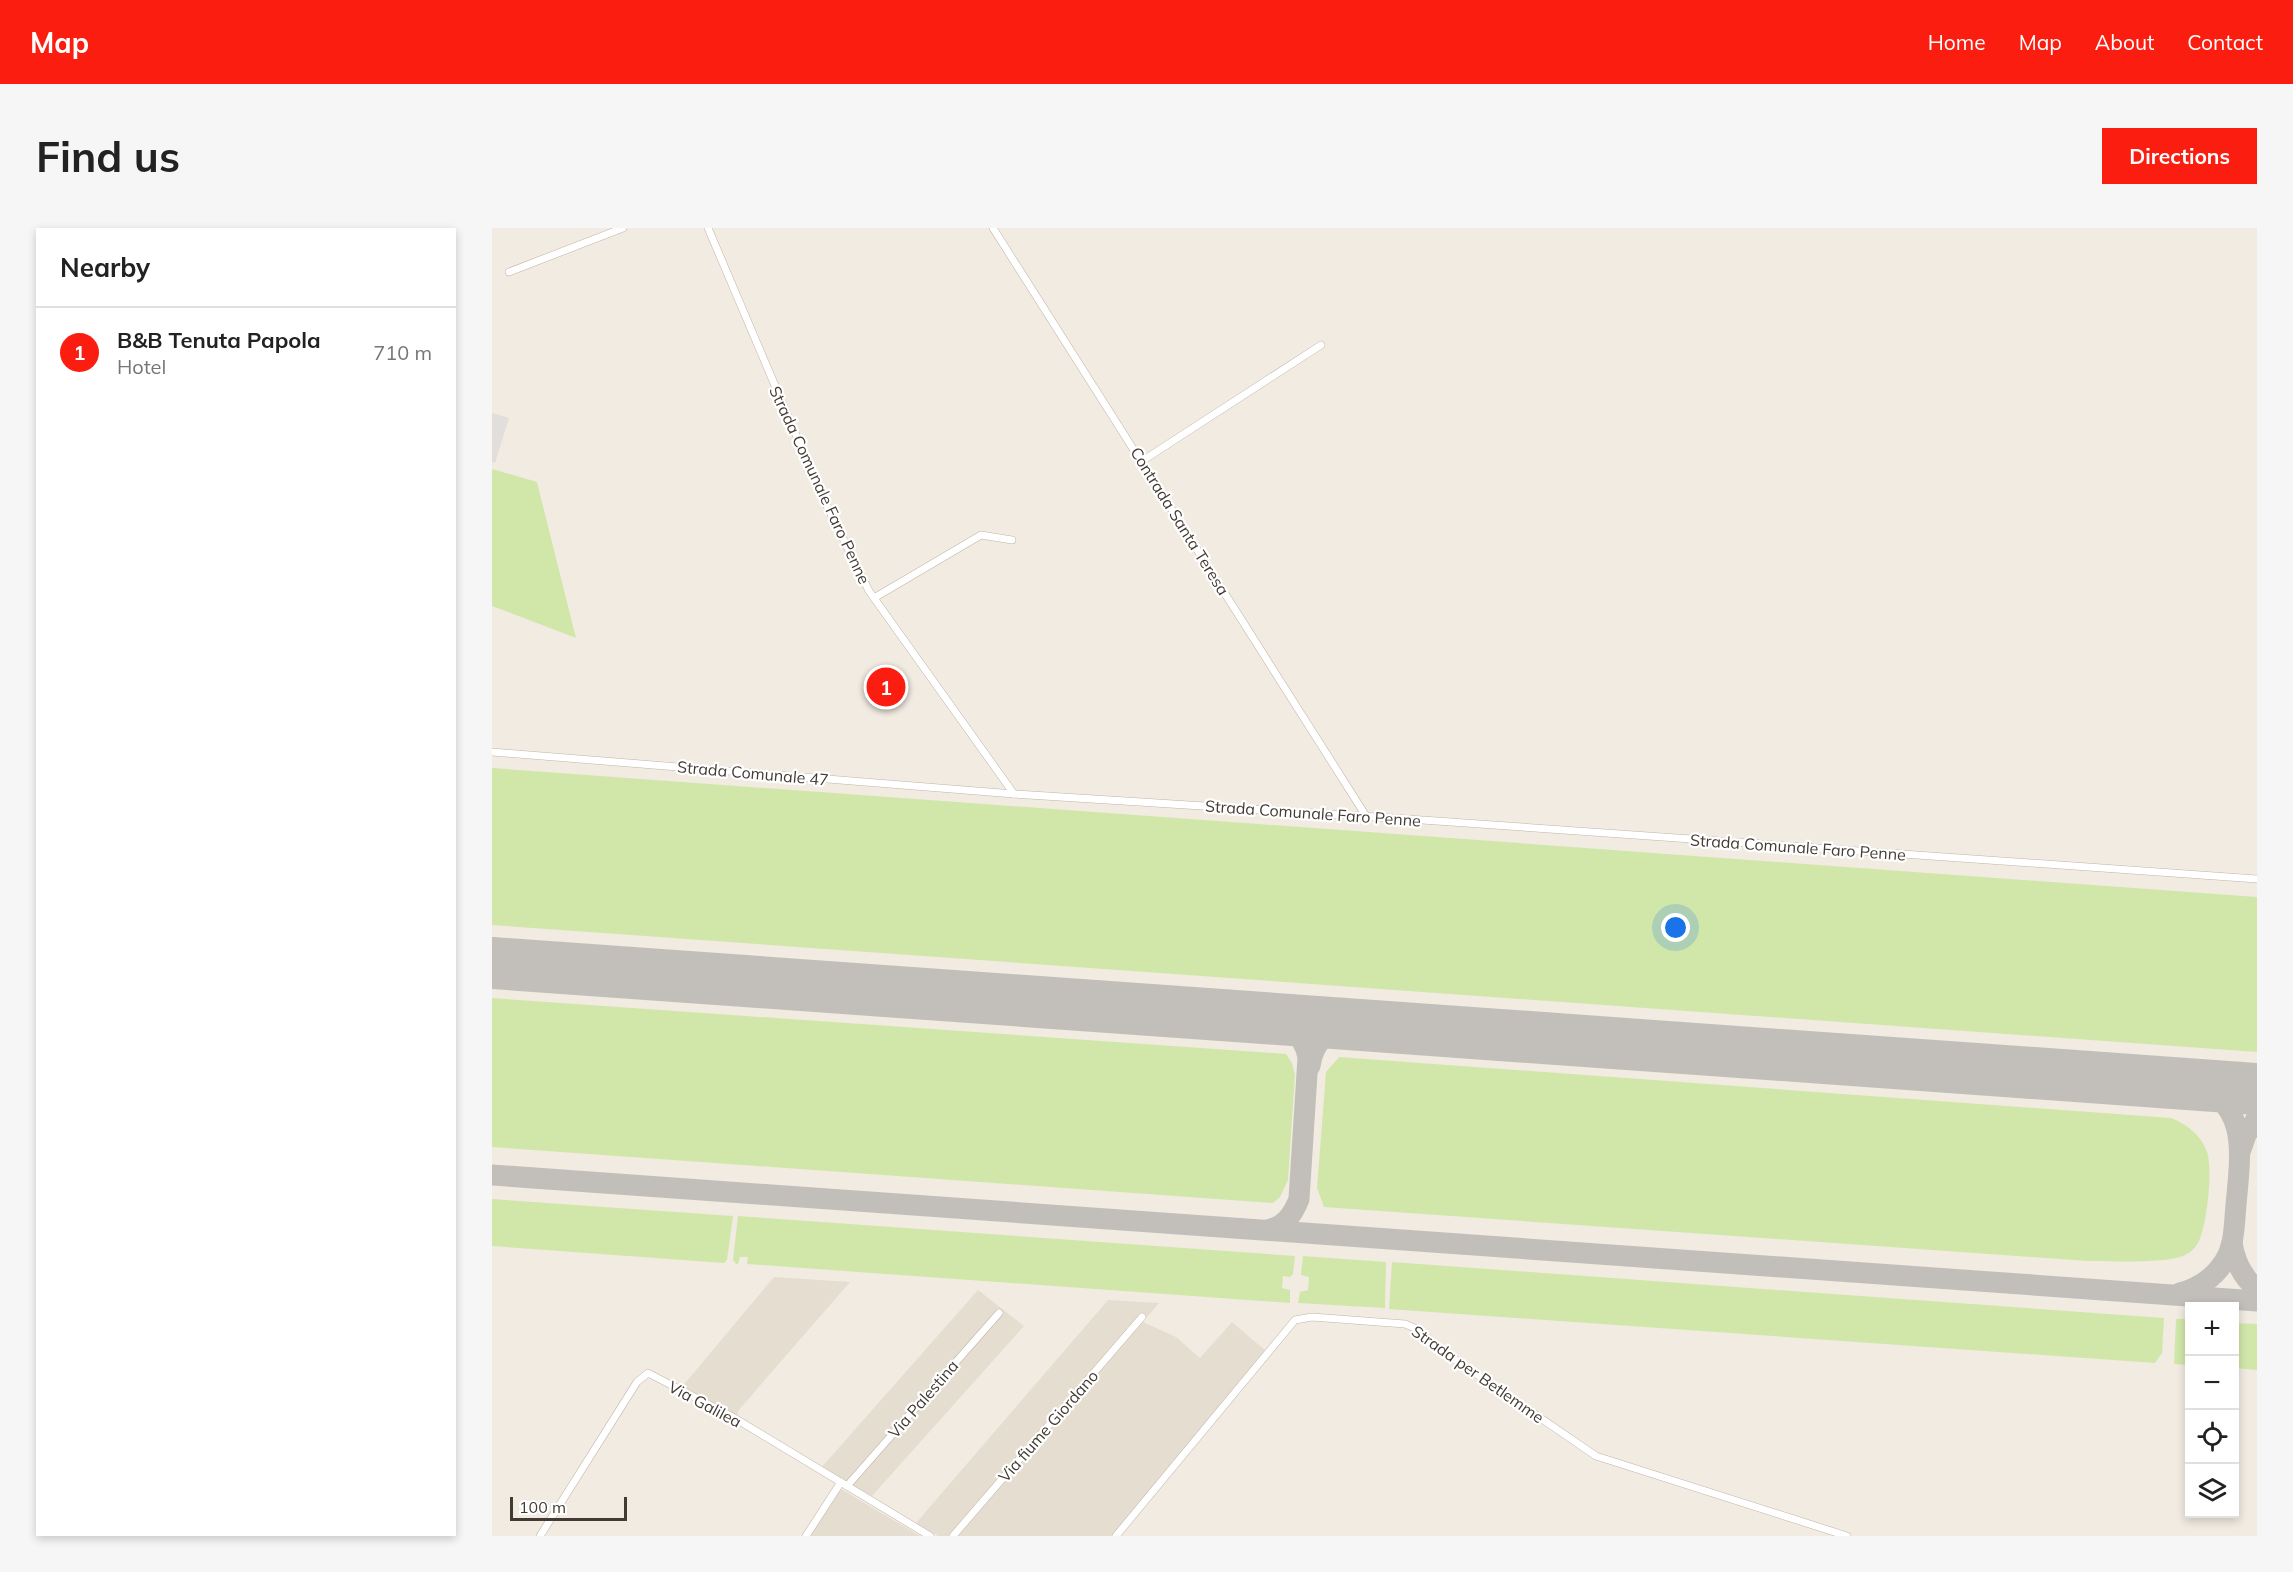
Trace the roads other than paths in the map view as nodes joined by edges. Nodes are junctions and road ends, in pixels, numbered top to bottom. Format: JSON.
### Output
{"nodes":[{"id":1,"x":623,"y":228,"type":"edge"},
{"id":2,"x":708,"y":228,"type":"edge"},
{"id":3,"x":993,"y":228,"type":"edge"},
{"id":4,"x":509,"y":272,"type":"dead end"},
{"id":5,"x":1321,"y":345,"type":"dead end"},
{"id":6,"x":1142,"y":461,"type":"junction"},
{"id":7,"x":1012,"y":540,"type":"dead end"},
{"id":8,"x":874,"y":598,"type":"junction"},
{"id":9,"x":492,"y":752,"type":"edge"},
{"id":10,"x":1014,"y":794,"type":"junction"},
{"id":11,"x":1366,"y":816,"type":"junction"},
{"id":12,"x":2257,"y":879,"type":"edge"},
{"id":13,"x":999,"y":1313,"type":"dead end"},
{"id":14,"x":1142,"y":1317,"type":"dead end"},
{"id":15,"x":844,"y":1484,"type":"junction"},
{"id":16,"x":540,"y":1536,"type":"edge"},
{"id":17,"x":806,"y":1536,"type":"edge"},
{"id":18,"x":930,"y":1536,"type":"edge"},
{"id":19,"x":953,"y":1536,"type":"edge"},
{"id":20,"x":1116,"y":1536,"type":"edge"},
{"id":21,"x":1847,"y":1536,"type":"edge"}],
"edges":[{"from":1,"to":4,"type":"street"},
{"from":2,"to":8,"type":"street","name":"Strada Comunale Faro Penne"},
{"from":3,"to":6,"type":"street","name":"Contrada Santa Teresa"},
{"from":5,"to":6,"type":"street"},
{"from":6,"to":11,"type":"street","name":"Contrada Santa Teresa"},
{"from":7,"to":8,"type":"street"},
{"from":8,"to":10,"type":"street","name":"Strada Comunale Faro Penne"},
{"from":9,"to":10,"type":"street","name":"Strada Comunale 47"},
{"from":10,"to":11,"type":"street","name":"Strada Comunale Faro Penne"},
{"from":11,"to":12,"type":"street","name":"Strada Comunale Faro Penne"},
{"from":13,"to":15,"type":"street","name":"Via Palestina"},
{"from":14,"to":19,"type":"street","name":"Via fiume Giordano"},
{"from":15,"to":16,"type":"street","name":"Via Galilea"},
{"from":15,"to":17,"type":"street","name":"Via Palestina"},
{"from":15,"to":18,"type":"street","name":"Via Galilea"},
{"from":20,"to":21,"type":"street","name":"Strada per Betlemme"}]}
